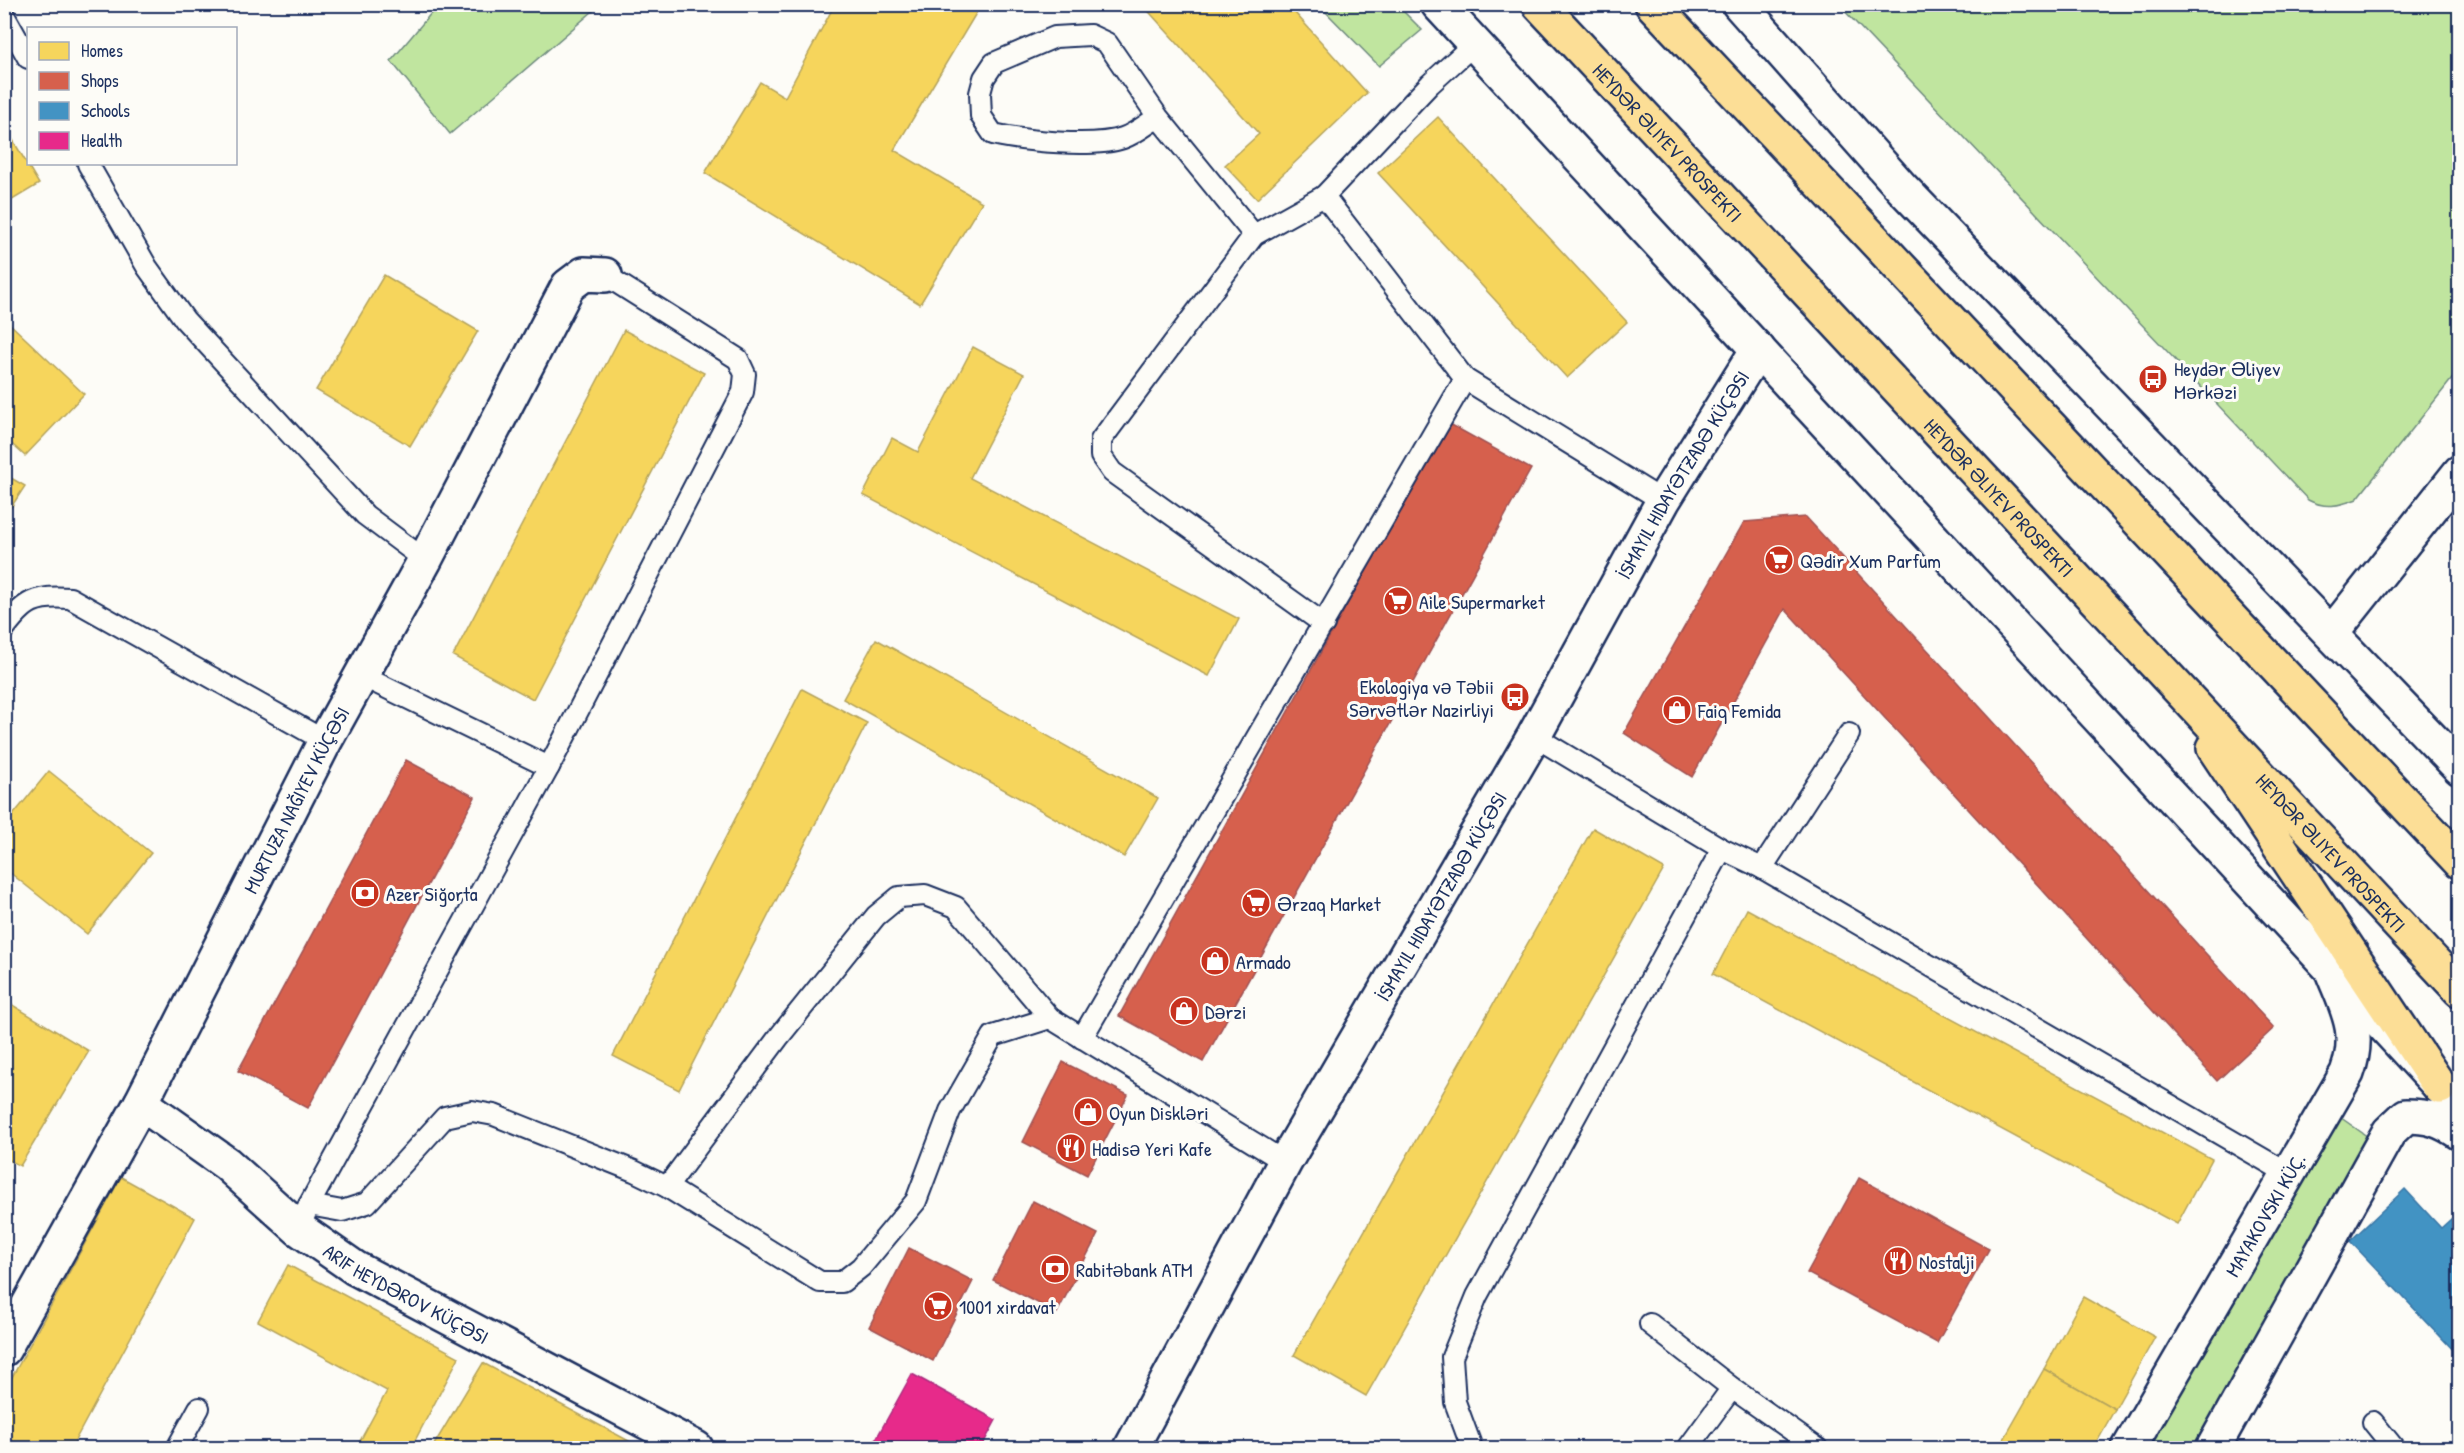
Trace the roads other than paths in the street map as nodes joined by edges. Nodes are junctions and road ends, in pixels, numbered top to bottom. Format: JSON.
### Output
{"nodes":[{"id":1,"x":1438,"y":4,"type":"edge"},
{"id":2,"x":1539,"y":4,"type":"edge"},
{"id":3,"x":1652,"y":4,"type":"edge"},
{"id":4,"x":1739,"y":4,"type":"edge"},
{"id":5,"x":4,"y":15,"type":"edge"},
{"id":6,"x":1475,"y":43,"type":"junction"},
{"id":7,"x":27,"y":56,"type":"edge"},
{"id":8,"x":1158,"y":117,"type":"junction"},
{"id":9,"x":89,"y":165,"type":"edge"},
{"id":10,"x":1324,"y":196,"type":"junction"},
{"id":11,"x":1254,"y":235,"type":"junction"},
{"id":12,"x":605,"y":275,"type":"joint"},
{"id":13,"x":1758,"y":349,"type":"junction"},
{"id":14,"x":1465,"y":379,"type":"junction"},
{"id":15,"x":2460,"y":472,"type":"edge"},
{"id":16,"x":1663,"y":501,"type":"junction"},
{"id":17,"x":425,"y":560,"type":"junction"},
{"id":18,"x":1324,"y":624,"type":"junction"},
{"id":19,"x":4,"y":629,"type":"edge"},
{"id":20,"x":2332,"y":633,"type":"junction"},
{"id":21,"x":2158,"y":664,"type":"junction"},
{"id":22,"x":360,"y":675,"type":"junction"},
{"id":23,"x":1849,"y":734,"type":"dead end"},
{"id":24,"x":1534,"y":736,"type":"junction"},
{"id":25,"x":325,"y":741,"type":"junction"},
{"id":26,"x":549,"y":767,"type":"junction"},
{"id":27,"x":2460,"y":768,"type":"edge"},
{"id":28,"x":1722,"y":849,"type":"junction"},
{"id":29,"x":2460,"y":862,"type":"edge"},
{"id":30,"x":1762,"y":868,"type":"junction"},
{"id":31,"x":2332,"y":971,"type":"junction"},
{"id":32,"x":2460,"y":990,"type":"edge"},
{"id":33,"x":1050,"y":1018,"type":"junction"},
{"id":34,"x":1082,"y":1038,"type":"junction"},
{"id":35,"x":2450,"y":1097,"type":"edge"},
{"id":36,"x":141,"y":1103,"type":"junction"},
{"id":37,"x":2460,"y":1133,"type":"edge"},
{"id":38,"x":1285,"y":1162,"type":"junction"},
{"id":39,"x":2287,"y":1173,"type":"junction"},
{"id":40,"x":667,"y":1187,"type":"junction"},
{"id":41,"x":304,"y":1217,"type":"junction"},
{"id":42,"x":1650,"y":1324,"type":"dead end"},
{"id":43,"x":4,"y":1349,"type":"edge"},
{"id":44,"x":1732,"y":1388,"type":"junction"},
{"id":45,"x":199,"y":1408,"type":"dead end"},
{"id":46,"x":2373,"y":1422,"type":"dead end"},
{"id":47,"x":177,"y":1449,"type":"edge"},
{"id":48,"x":696,"y":1449,"type":"edge"},
{"id":49,"x":1131,"y":1449,"type":"edge"},
{"id":50,"x":1472,"y":1449,"type":"edge"},
{"id":51,"x":1688,"y":1449,"type":"edge"},
{"id":52,"x":1817,"y":1449,"type":"edge"},
{"id":53,"x":2129,"y":1449,"type":"edge"},
{"id":54,"x":2213,"y":1449,"type":"edge"},
{"id":55,"x":2394,"y":1449,"type":"edge"}],
"edges":[{"from":1,"to":6,"type":"street"},
{"from":2,"to":21,"type":"highway","name":"HEYDƏR ƏLIYEV PROSPEKTI"},
{"from":3,"to":29,"type":"highway"},
{"from":4,"to":20,"type":"street"},
{"from":5,"to":7,"type":"lane"},
{"from":6,"to":10,"type":"lane"},
{"from":6,"to":13,"type":"street"},
{"from":8,"to":8,"type":"lane"},
{"from":8,"to":11,"type":"lane"},
{"from":9,"to":17,"type":"lane"},
{"from":10,"to":11,"type":"lane"},
{"from":10,"to":14,"type":"lane"},
{"from":11,"to":18,"type":"lane"},
{"from":12,"to":17,"type":"street"},
{"from":12,"to":26,"type":"lane"},
{"from":13,"to":16,"type":"street"},
{"from":13,"to":31,"type":"street"},
{"from":14,"to":16,"type":"lane"},
{"from":14,"to":18,"type":"lane"},
{"from":15,"to":20,"type":"street"},
{"from":16,"to":24,"type":"street"},
{"from":17,"to":22,"type":"street"},
{"from":18,"to":34,"type":"lane"},
{"from":19,"to":25,"type":"lane"},
{"from":20,"to":27,"type":"street"},
{"from":21,"to":32,"type":"highway","name":"HEYDƏR ƏLIYEV PROSPEKTI"},
{"from":21,"to":35,"type":"highway"},
{"from":22,"to":25,"type":"street"},
{"from":22,"to":26,"type":"lane"},
{"from":23,"to":30,"type":"lane"},
{"from":24,"to":28,"type":"lane"},
{"from":24,"to":38,"type":"street"},
{"from":25,"to":36,"type":"street"},
{"from":26,"to":41,"type":"lane"},
{"from":28,"to":30,"type":"lane"},
{"from":28,"to":50,"type":"lane"},
{"from":30,"to":39,"type":"lane"},
{"from":31,"to":35,"type":"street"},
{"from":31,"to":39,"type":"street","name":"MAYAKOVSKI KÜÇ."},
{"from":33,"to":34,"type":"lane"},
{"from":33,"to":40,"type":"lane"},
{"from":33,"to":40,"type":"lane"},
{"from":34,"to":38,"type":"lane"},
{"from":36,"to":41,"type":"street","name":"ARIF HEYDƏROV KÜÇƏSI"},
{"from":36,"to":43,"type":"street"},
{"from":37,"to":54,"type":"street"},
{"from":38,"to":49,"type":"street"},
{"from":39,"to":53,"type":"street","name":"MAYAKOVSKI KÜÇ."},
{"from":40,"to":41,"type":"lane"},
{"from":41,"to":48,"type":"street","name":"ARIF HEYDƏROV KÜÇƏSI"},
{"from":42,"to":44,"type":"lane"},
{"from":44,"to":51,"type":"lane"},
{"from":44,"to":52,"type":"lane"},
{"from":45,"to":47,"type":"lane"},
{"from":46,"to":55,"type":"lane"}]}
